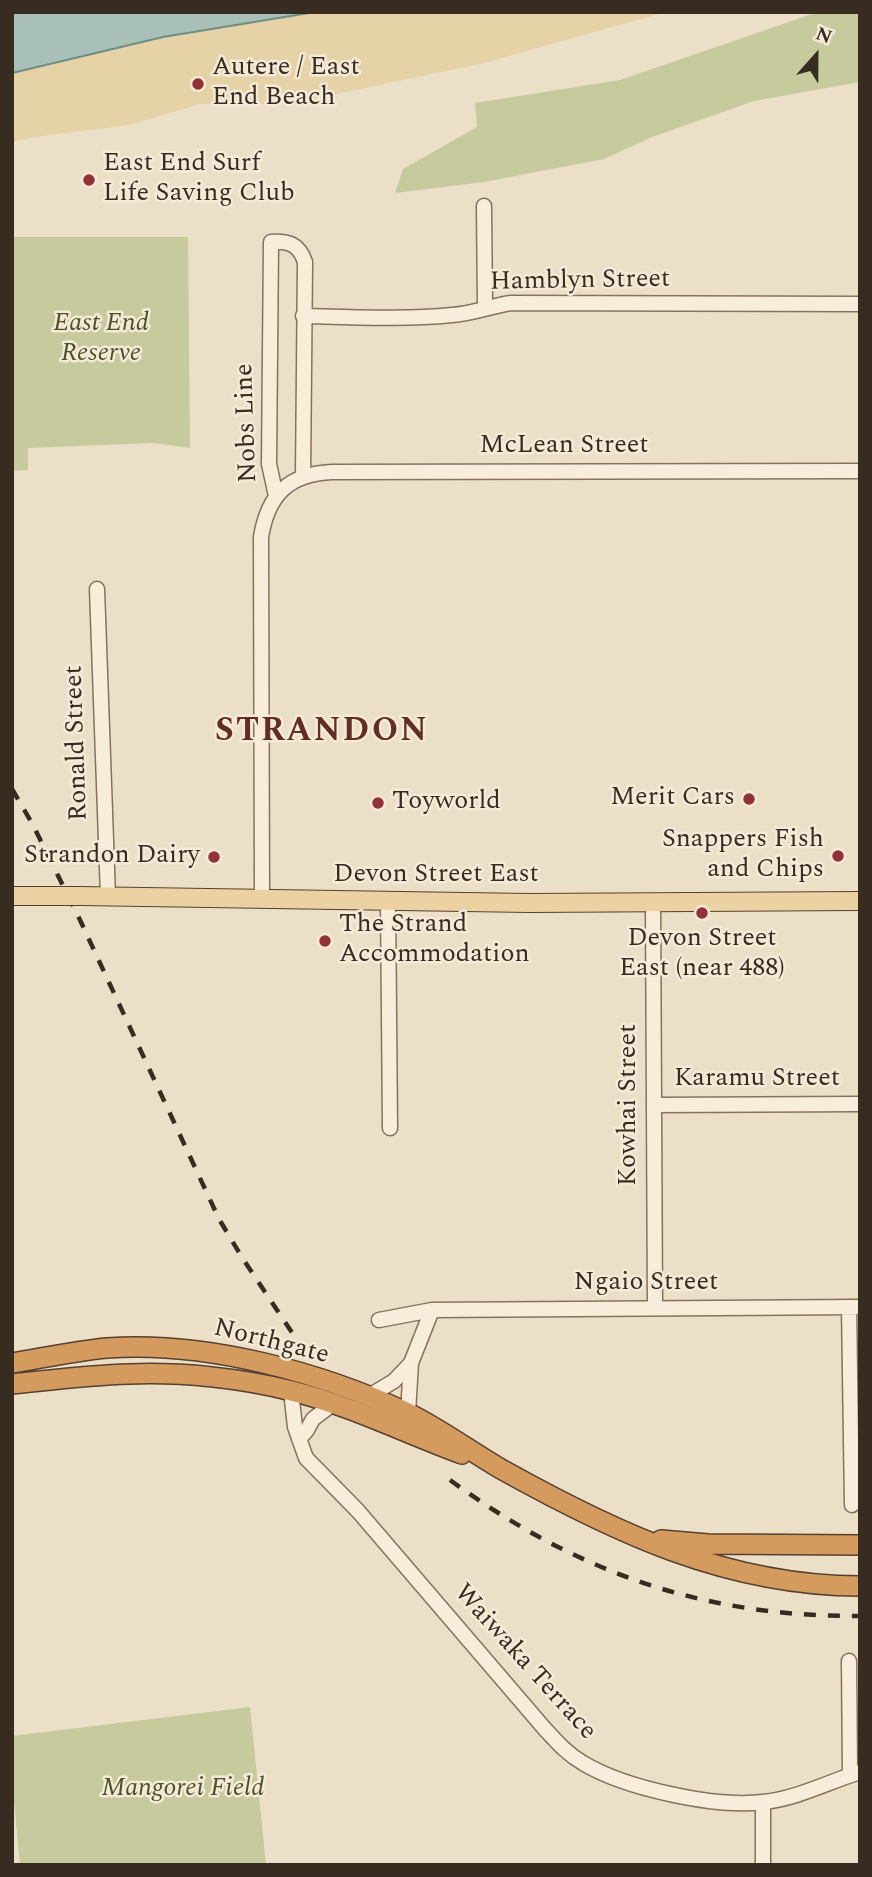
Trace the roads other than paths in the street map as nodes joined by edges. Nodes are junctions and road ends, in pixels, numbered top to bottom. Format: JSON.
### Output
{"nodes":[{"id":1,"x":485,"y":206,"type":"dead end"},
{"id":2,"x":860,"y":304,"type":"edge"},
{"id":3,"x":485,"y":307,"type":"junction"},
{"id":4,"x":303,"y":316,"type":"junction"},
{"id":5,"x":860,"y":471,"type":"edge"},
{"id":6,"x":303,"y":477,"type":"junction"},
{"id":7,"x":276,"y":496,"type":"junction"},
{"id":8,"x":97,"y":589,"type":"dead end"},
{"id":9,"x":12,"y":896,"type":"edge"},
{"id":10,"x":108,"y":896,"type":"junction"},
{"id":11,"x":262,"y":900,"type":"junction"},
{"id":12,"x":860,"y":901,"type":"edge"},
{"id":13,"x":387,"y":902,"type":"junction"},
{"id":14,"x":653,"y":902,"type":"junction"},
{"id":15,"x":860,"y":1104,"type":"edge"},
{"id":16,"x":655,"y":1105,"type":"junction"},
{"id":17,"x":390,"y":1128,"type":"dead end"},
{"id":18,"x":855,"y":1307,"type":"edge"},
{"id":19,"x":655,"y":1308,"type":"junction"},
{"id":20,"x":432,"y":1310,"type":"junction"},
{"id":21,"x":379,"y":1320,"type":"dead end"},
{"id":22,"x":12,"y":1363,"type":"edge"},
{"id":23,"x":411,"y":1363,"type":"junction"},
{"id":24,"x":12,"y":1384,"type":"edge"},
{"id":25,"x":291,"y":1391,"type":"junction"},
{"id":26,"x":369,"y":1396,"type":"junction"},
{"id":27,"x":334,"y":1403,"type":"junction"},
{"id":28,"x":408,"y":1413,"type":"junction"},
{"id":29,"x":299,"y":1439,"type":"junction"},
{"id":30,"x":499,"y":1468,"type":"junction"},
{"id":31,"x":852,"y":1505,"type":"dead end"},
{"id":32,"x":619,"y":1530,"type":"junction"},
{"id":33,"x":860,"y":1545,"type":"edge"},
{"id":34,"x":860,"y":1586,"type":"edge"},
{"id":35,"x":849,"y":1661,"type":"dead end"},
{"id":36,"x":855,"y":1773,"type":"edge"},
{"id":37,"x":763,"y":1802,"type":"junction"},
{"id":38,"x":763,"y":1865,"type":"edge"}],
"edges":[{"from":1,"to":3,"type":"street"},
{"from":2,"to":3,"type":"street","name":"Hamblyn Street"},
{"from":3,"to":4,"type":"street","name":"Hamblyn Street"},
{"from":4,"to":6,"type":"street","name":"Nobs Line"},
{"from":4,"to":7,"type":"street","name":"Nobs Line"},
{"from":5,"to":6,"type":"street","name":"McLean Street"},
{"from":6,"to":7,"type":"street","name":"McLean Street"},
{"from":7,"to":11,"type":"street","name":"Nobs Line"},
{"from":8,"to":10,"type":"street","name":"Ronald Street"},
{"from":9,"to":10,"type":"main road","name":"Devon Street East","bridge":true},
{"from":10,"to":11,"type":"main road","name":"Devon Street East"},
{"from":11,"to":13,"type":"main road","name":"Devon Street East"},
{"from":12,"to":14,"type":"main road","name":"Devon Street East"},
{"from":13,"to":14,"type":"main road","name":"Devon Street East"},
{"from":13,"to":17,"type":"street"},
{"from":14,"to":16,"type":"street","name":"Kowhai Street"},
{"from":15,"to":16,"type":"street","name":"Karamu Street"},
{"from":16,"to":19,"type":"street","name":"Kowhai Street"},
{"from":18,"to":19,"type":"street","name":"Ngaio Street"},
{"from":18,"to":31,"type":"street"},
{"from":19,"to":20,"type":"street","name":"Ngaio Street"},
{"from":20,"to":21,"type":"street","name":"Ngaio Street"},
{"from":20,"to":23,"type":"street"},
{"from":22,"to":26,"type":"highway","name":"Northgate"},
{"from":23,"to":26,"type":"street"},
{"from":23,"to":28,"type":"street"},
{"from":24,"to":25,"type":"highway","name":"Northgate"},
{"from":25,"to":27,"type":"highway","name":"Northgate"},
{"from":25,"to":29,"type":"street","name":"Waiwaka Terrace"},
{"from":26,"to":28,"type":"highway","name":"Northgate"},
{"from":27,"to":29,"type":"street"},
{"from":27,"to":30,"type":"highway","name":"Northgate"},
{"from":28,"to":30,"type":"highway","name":"Northgate"},
{"from":29,"to":37,"type":"street","name":"Waiwaka Terrace"},
{"from":30,"to":32,"type":"highway","name":"Northgate"},
{"from":32,"to":33,"type":"highway"},
{"from":32,"to":34,"type":"highway","name":"Northgate"},
{"from":35,"to":36,"type":"street"},
{"from":36,"to":37,"type":"street","name":"Waiwaka Terrace"},
{"from":37,"to":38,"type":"street"}]}
